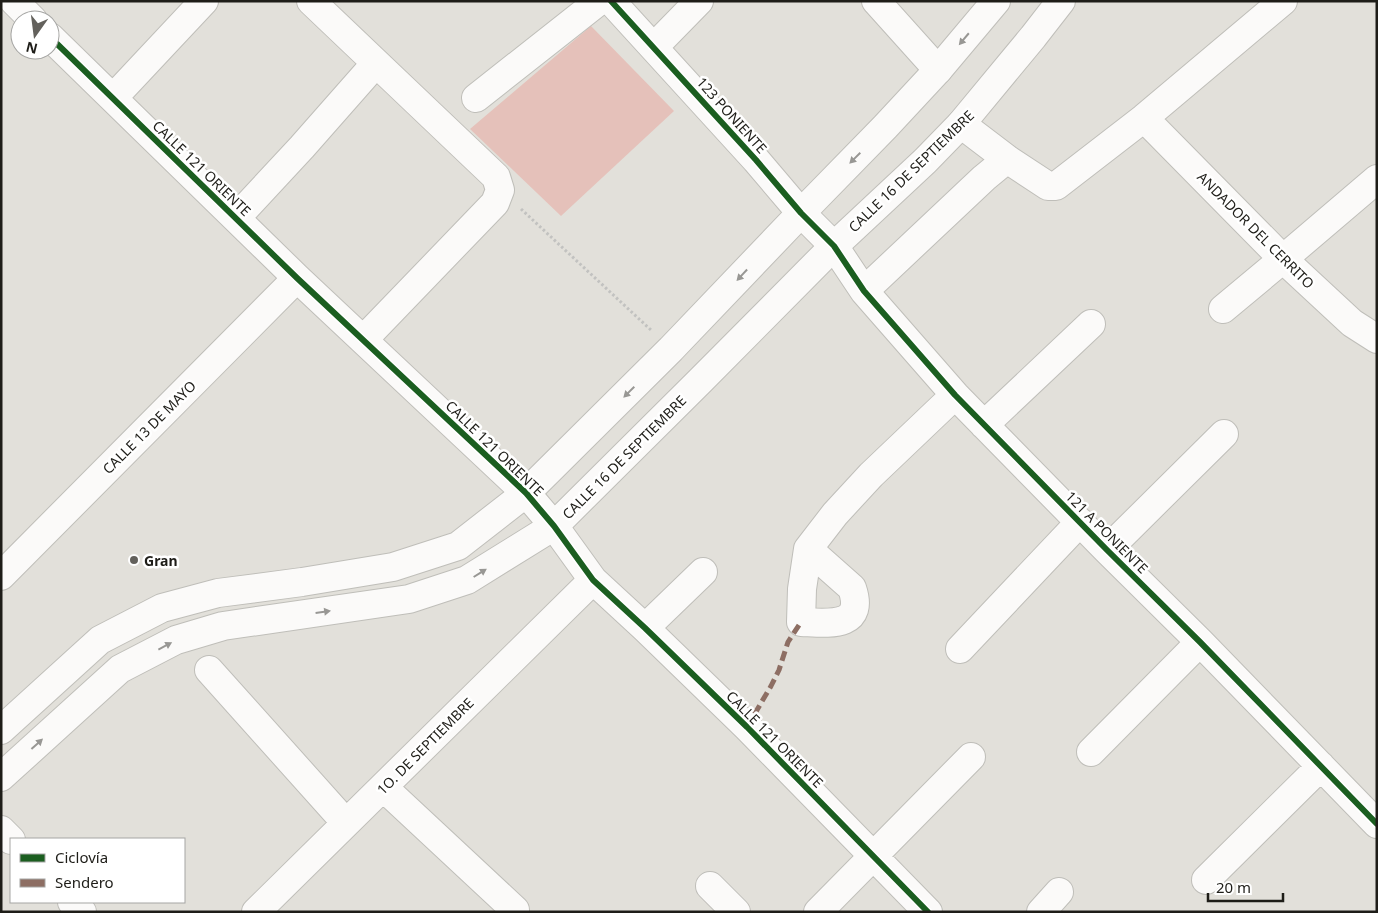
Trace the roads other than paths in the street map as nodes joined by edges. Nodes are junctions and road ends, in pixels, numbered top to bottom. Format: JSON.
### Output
{"nodes":[{"id":1,"x":14,"y":1,"type":"edge"},
{"id":2,"x":204,"y":1,"type":"edge"},
{"id":3,"x":311,"y":1,"type":"edge"},
{"id":4,"x":599,"y":1,"type":"edge"},
{"id":5,"x":610,"y":1,"type":"edge"},
{"id":6,"x":699,"y":1,"type":"edge"},
{"id":7,"x":876,"y":1,"type":"edge"},
{"id":8,"x":996,"y":1,"type":"edge"},
{"id":9,"x":1061,"y":1,"type":"edge"},
{"id":10,"x":1283,"y":1,"type":"edge"},
{"id":11,"x":23,"y":10,"type":"edge"},
{"id":12,"x":60,"y":47,"type":"edge"},
{"id":13,"x":654,"y":48,"type":"junction"},
{"id":14,"x":376,"y":63,"type":"junction"},
{"id":15,"x":938,"y":70,"type":"junction"},
{"id":16,"x":113,"y":98,"type":"junction"},
{"id":17,"x":476,"y":98,"type":"dead end"},
{"id":18,"x":1144,"y":118,"type":"junction"},
{"id":19,"x":961,"y":124,"type":"junction"},
{"id":20,"x":1007,"y":159,"type":"junction"},
{"id":21,"x":1377,"y":179,"type":"edge"},
{"id":22,"x":801,"y":213,"type":"junction"},
{"id":23,"x":236,"y":218,"type":"junction"},
{"id":24,"x":834,"y":246,"type":"junction"},
{"id":25,"x":1283,"y":260,"type":"junction"},
{"id":26,"x":297,"y":278,"type":"junction"},
{"id":27,"x":864,"y":291,"type":"junction"},
{"id":28,"x":1223,"y":309,"type":"dead end"},
{"id":29,"x":1365,"y":321,"type":"edge"},
{"id":30,"x":1091,"y":324,"type":"dead end"},
{"id":31,"x":1377,"y":339,"type":"edge"},
{"id":32,"x":363,"y":340,"type":"junction"},
{"id":33,"x":954,"y":395,"type":"junction"},
{"id":34,"x":984,"y":425,"type":"junction"},
{"id":35,"x":1224,"y":434,"type":"dead end"},
{"id":36,"x":526,"y":493,"type":"junction"},
{"id":37,"x":1080,"y":522,"type":"junction"},
{"id":38,"x":554,"y":526,"type":"junction"},
{"id":39,"x":808,"y":549,"type":"dead end"},
{"id":40,"x":1107,"y":550,"type":"junction"},
{"id":41,"x":703,"y":572,"type":"dead end"},
{"id":42,"x":1,"y":576,"type":"edge"},
{"id":43,"x":593,"y":580,"type":"junction"},
{"id":44,"x":646,"y":628,"type":"junction"},
{"id":45,"x":1200,"y":642,"type":"junction"},
{"id":46,"x":960,"y":649,"type":"dead end"},
{"id":47,"x":209,"y":670,"type":"dead end"},
{"id":48,"x":1,"y":730,"type":"edge"},
{"id":49,"x":1091,"y":752,"type":"dead end"},
{"id":50,"x":971,"y":757,"type":"dead end"},
{"id":51,"x":1321,"y":766,"type":"junction"},
{"id":52,"x":1,"y":777,"type":"edge"},
{"id":53,"x":383,"y":787,"type":"junction"},
{"id":54,"x":346,"y":824,"type":"junction"},
{"id":55,"x":1377,"y":824,"type":"edge"},
{"id":56,"x":1,"y":830,"type":"edge"},
{"id":57,"x":10,"y":839,"type":"edge"},
{"id":58,"x":873,"y":856,"type":"junction"},
{"id":59,"x":1206,"y":880,"type":"dead end"},
{"id":60,"x":710,"y":886,"type":"dead end"},
{"id":61,"x":1059,"y":892,"type":"dead end"},
{"id":62,"x":73,"y":903,"type":"edge"},
{"id":63,"x":515,"y":910,"type":"dead end"},
{"id":64,"x":82,"y":912,"type":"edge"},
{"id":65,"x":256,"y":912,"type":"edge"},
{"id":66,"x":736,"y":912,"type":"edge"},
{"id":67,"x":818,"y":912,"type":"edge"},
{"id":68,"x":928,"y":912,"type":"edge"},
{"id":69,"x":1041,"y":912,"type":"edge"}],
"edges":[{"from":1,"to":11,"type":"street"},
{"from":2,"to":16,"type":"street"},
{"from":3,"to":14,"type":"street"},
{"from":4,"to":17,"type":"street"},
{"from":5,"to":13,"type":"street","name":"123 PONIENTE"},
{"from":6,"to":13,"type":"street"},
{"from":7,"to":15,"type":"street"},
{"from":8,"to":15,"type":"street","one_way":true},
{"from":9,"to":19,"type":"street","name":"CALLE 16 DE SEPTIEMBRE"},
{"from":10,"to":18,"type":"street"},
{"from":12,"to":16,"type":"street","name":"CALLE 121 ORIENTE"},
{"from":13,"to":22,"type":"street","name":"123 PONIENTE"},
{"from":14,"to":23,"type":"street"},
{"from":14,"to":32,"type":"street"},
{"from":15,"to":22,"type":"street","one_way":true},
{"from":16,"to":23,"type":"street","name":"CALLE 121 ORIENTE"},
{"from":18,"to":20,"type":"street"},
{"from":18,"to":25,"type":"street","name":"ANDADOR DEL CERRITO"},
{"from":19,"to":20,"type":"street"},
{"from":19,"to":24,"type":"street","name":"CALLE 16 DE SEPTIEMBRE"},
{"from":20,"to":27,"type":"street"},
{"from":21,"to":25,"type":"street"},
{"from":22,"to":24,"type":"street","name":"123 PONIENTE"},
{"from":22,"to":36,"type":"street","one_way":true},
{"from":23,"to":26,"type":"street","name":"CALLE 121 ORIENTE"},
{"from":24,"to":27,"type":"street","name":"121 A PONIENTE"},
{"from":24,"to":38,"type":"street","name":"CALLE 16 DE SEPTIEMBRE"},
{"from":25,"to":28,"type":"street"},
{"from":25,"to":29,"type":"street","name":"ANDADOR DEL CERRITO"},
{"from":26,"to":32,"type":"street","name":"CALLE 121 ORIENTE"},
{"from":26,"to":42,"type":"street","name":"CALLE 13 DE MAYO"},
{"from":27,"to":33,"type":"street","name":"121 A PONIENTE"},
{"from":29,"to":31,"type":"street","name":"ANDADOR DEL CERRITO"},
{"from":30,"to":34,"type":"street"},
{"from":32,"to":36,"type":"street","name":"CALLE 121 ORIENTE"},
{"from":33,"to":34,"type":"street","name":"121 A PONIENTE"},
{"from":33,"to":39,"type":"street"},
{"from":34,"to":37,"type":"street","name":"121 A PONIENTE"},
{"from":35,"to":40,"type":"street"},
{"from":36,"to":38,"type":"street","name":"CALLE 121 ORIENTE"},
{"from":36,"to":48,"type":"street"},
{"from":37,"to":40,"type":"street","name":"121 A PONIENTE"},
{"from":37,"to":46,"type":"street"},
{"from":38,"to":43,"type":"street","name":"CALLE 121 ORIENTE"},
{"from":52,"to":38,"type":"street","name":"CALLE 16 DE SEPTIEMBRE","one_way":true},
{"from":40,"to":45,"type":"street","name":"121 A PONIENTE"},
{"from":41,"to":44,"type":"street"},
{"from":43,"to":44,"type":"street","name":"CALLE 121 ORIENTE"},
{"from":43,"to":53,"type":"street","name":"1O. DE SEPTIEMBRE"},
{"from":44,"to":58,"type":"street","name":"CALLE 121 ORIENTE"},
{"from":45,"to":49,"type":"street"},
{"from":45,"to":51,"type":"street","name":"121 A PONIENTE"},
{"from":47,"to":54,"type":"street"},
{"from":50,"to":58,"type":"street"},
{"from":51,"to":55,"type":"street","name":"121 A PONIENTE"},
{"from":51,"to":59,"type":"street"},
{"from":53,"to":54,"type":"street","name":"1O. DE SEPTIEMBRE"},
{"from":53,"to":63,"type":"street"},
{"from":54,"to":65,"type":"street","name":"1O. DE SEPTIEMBRE"},
{"from":56,"to":57,"type":"street"},
{"from":58,"to":67,"type":"street"},
{"from":58,"to":68,"type":"street","name":"CALLE 121 ORIENTE"},
{"from":60,"to":66,"type":"street"},
{"from":61,"to":69,"type":"street"},
{"from":62,"to":64,"type":"street"}]}
